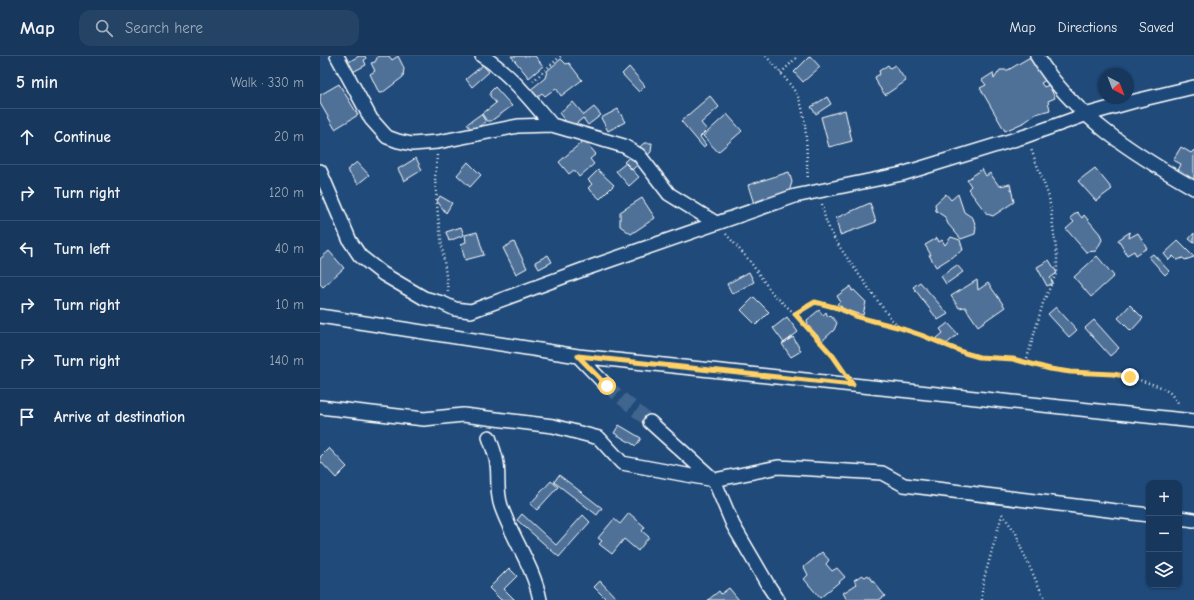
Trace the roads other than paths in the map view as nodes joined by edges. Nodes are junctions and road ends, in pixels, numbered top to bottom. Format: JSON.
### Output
{"nodes":[{"id":1,"x":337,"y":56,"type":"edge"},
{"id":2,"x":482,"y":56,"type":"edge"},
{"id":3,"x":1037,"y":56,"type":"edge"},
{"id":4,"x":1194,"y":87,"type":"edge"},
{"id":5,"x":1085,"y":115,"type":"junction"},
{"id":6,"x":552,"y":125,"type":"junction"},
{"id":7,"x":320,"y":171,"type":"edge"},
{"id":8,"x":1194,"y":188,"type":"edge"},
{"id":9,"x":716,"y":223,"type":"junction"},
{"id":10,"x":320,"y":316,"type":"edge"},
{"id":11,"x":578,"y":356,"type":"junction"},
{"id":12,"x":607,"y":386,"type":"tunnel mouth"},
{"id":13,"x":320,"y":407,"type":"edge"},
{"id":14,"x":1189,"y":421,"type":"edge"},
{"id":15,"x":650,"y":422,"type":"tunnel mouth"},
{"id":16,"x":489,"y":437,"type":"dead end"},
{"id":17,"x":714,"y":480,"type":"junction"},
{"id":18,"x":1146,"y":515,"type":"edge"},
{"id":19,"x":1182,"y":518,"type":"edge"},
{"id":20,"x":1194,"y":520,"type":"edge"},
{"id":21,"x":540,"y":600,"type":"edge"},
{"id":22,"x":778,"y":600,"type":"edge"}],
"edges":[{"from":1,"to":6,"type":"street"},
{"from":2,"to":6,"type":"street"},
{"from":3,"to":5,"type":"street"},
{"from":4,"to":5,"type":"street"},
{"from":5,"to":8,"type":"street"},
{"from":5,"to":9,"type":"street"},
{"from":6,"to":9,"type":"street"},
{"from":7,"to":9,"type":"street"},
{"from":10,"to":11,"type":"street"},
{"from":11,"to":12,"type":"street"},
{"from":11,"to":14,"type":"street"},
{"from":13,"to":17,"type":"street"},
{"from":15,"to":17,"type":"street"},
{"from":16,"to":21,"type":"street"},
{"from":17,"to":18,"type":"street"},
{"from":17,"to":22,"type":"street"},
{"from":19,"to":20,"type":"street"}]}
